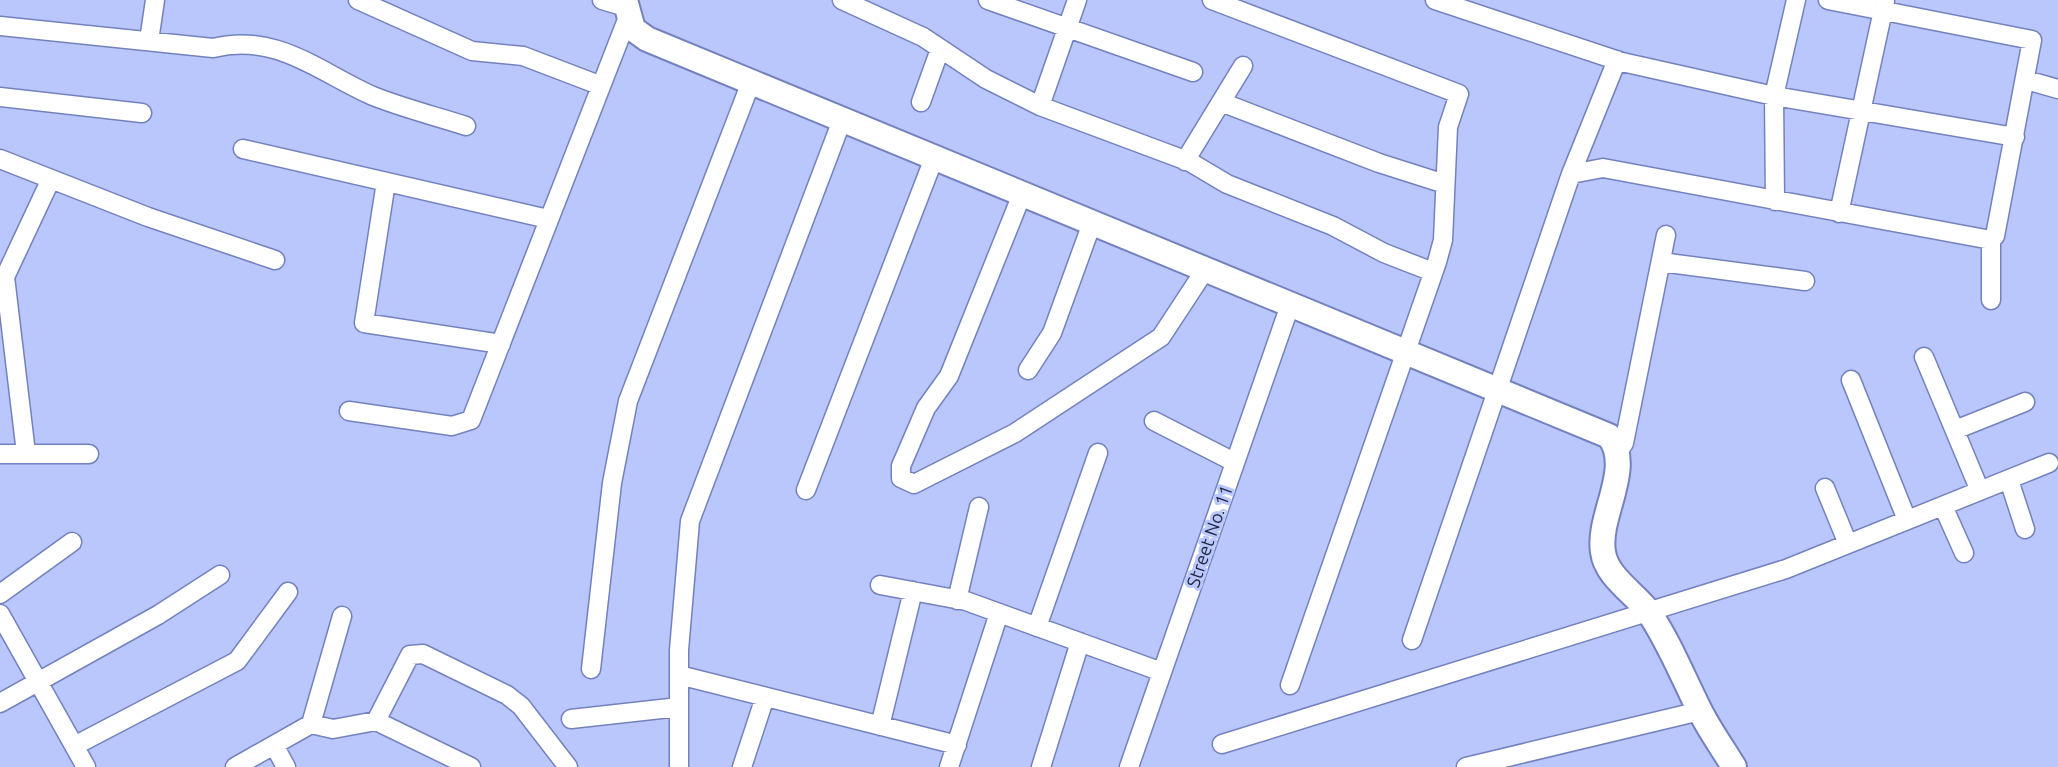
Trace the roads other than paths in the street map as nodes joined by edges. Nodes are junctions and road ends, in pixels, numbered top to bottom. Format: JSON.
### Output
{"nodes":[{"id":1,"x":155,"y":0,"type":"edge"},
{"id":2,"x":358,"y":0,"type":"edge"},
{"id":3,"x":842,"y":0,"type":"edge"},
{"id":4,"x":988,"y":0,"type":"edge"},
{"id":5,"x":1077,"y":0,"type":"edge"},
{"id":6,"x":1212,"y":0,"type":"edge"},
{"id":7,"x":1435,"y":0,"type":"edge"},
{"id":8,"x":1796,"y":0,"type":"edge"},
{"id":9,"x":1828,"y":0,"type":"edge"},
{"id":10,"x":620,"y":6,"type":"edge"},
{"id":11,"x":1884,"y":6,"type":"edge"},
{"id":12,"x":0,"y":26,"type":"edge"},
{"id":13,"x":1067,"y":29,"type":"junction"},
{"id":14,"x":149,"y":41,"type":"junction"},
{"id":15,"x":940,"y":49,"type":"junction"},
{"id":16,"x":1617,"y":60,"type":"junction"},
{"id":17,"x":1243,"y":66,"type":"dead end"},
{"id":18,"x":1193,"y":72,"type":"dead end"},
{"id":19,"x":2026,"y":80,"type":"junction"},
{"id":20,"x":751,"y":82,"type":"junction"},
{"id":21,"x":599,"y":85,"type":"junction"},
{"id":22,"x":2058,"y":89,"type":"edge"},
{"id":23,"x":1774,"y":96,"type":"junction"},
{"id":24,"x":0,"y":97,"type":"edge"},
{"id":25,"x":921,"y":102,"type":"dead end"},
{"id":26,"x":1221,"y":102,"type":"junction"},
{"id":27,"x":1040,"y":106,"type":"junction"},
{"id":28,"x":1861,"y":110,"type":"junction"},
{"id":29,"x":142,"y":113,"type":"dead end"},
{"id":30,"x":842,"y":120,"type":"junction"},
{"id":31,"x":466,"y":126,"type":"dead end"},
{"id":32,"x":2015,"y":137,"type":"junction"},
{"id":33,"x":243,"y":149,"type":"dead end"},
{"id":34,"x":934,"y":158,"type":"junction"},
{"id":35,"x":0,"y":159,"type":"edge"},
{"id":36,"x":1185,"y":160,"type":"junction"},
{"id":37,"x":1571,"y":174,"type":"junction"},
{"id":38,"x":50,"y":181,"type":"junction"},
{"id":39,"x":386,"y":182,"type":"junction"},
{"id":40,"x":1445,"y":184,"type":"junction"},
{"id":41,"x":1022,"y":194,"type":"junction"},
{"id":42,"x":1775,"y":201,"type":"junction"},
{"id":43,"x":1839,"y":213,"type":"junction"},
{"id":44,"x":548,"y":219,"type":"junction"},
{"id":45,"x":1092,"y":223,"type":"junction"},
{"id":46,"x":1666,"y":235,"type":"dead end"},
{"id":47,"x":1992,"y":240,"type":"junction"},
{"id":48,"x":275,"y":260,"type":"dead end"},
{"id":49,"x":1661,"y":262,"type":"junction"},
{"id":50,"x":1205,"y":270,"type":"junction"},
{"id":51,"x":1433,"y":272,"type":"junction"},
{"id":52,"x":1805,"y":281,"type":"dead end"},
{"id":53,"x":1991,"y":300,"type":"dead end"},
{"id":54,"x":1290,"y":305,"type":"junction"},
{"id":55,"x":501,"y":344,"type":"junction"},
{"id":56,"x":1405,"y":353,"type":"junction"},
{"id":57,"x":1924,"y":357,"type":"dead end"},
{"id":58,"x":1028,"y":370,"type":"dead end"},
{"id":59,"x":1851,"y":380,"type":"dead end"},
{"id":60,"x":1499,"y":391,"type":"junction"},
{"id":61,"x":2025,"y":402,"type":"dead end"},
{"id":62,"x":349,"y":411,"type":"dead end"},
{"id":63,"x":1154,"y":421,"type":"dead end"},
{"id":64,"x":1955,"y":430,"type":"junction"},
{"id":65,"x":26,"y":453,"type":"junction"},
{"id":66,"x":1098,"y":453,"type":"dead end"},
{"id":67,"x":1618,"y":453,"type":"junction"},
{"id":68,"x":0,"y":454,"type":"edge"},
{"id":69,"x":89,"y":454,"type":"dead end"},
{"id":70,"x":1234,"y":462,"type":"junction"},
{"id":71,"x":2049,"y":463,"type":"dead end"},
{"id":72,"x":2009,"y":480,"type":"junction"},
{"id":73,"x":1825,"y":488,"type":"dead end"},
{"id":74,"x":806,"y":490,"type":"dead end"},
{"id":75,"x":1980,"y":491,"type":"junction"},
{"id":76,"x":1943,"y":506,"type":"junction"},
{"id":77,"x":979,"y":508,"type":"dead end"},
{"id":78,"x":1907,"y":520,"type":"junction"},
{"id":79,"x":2025,"y":529,"type":"dead end"},
{"id":80,"x":72,"y":542,"type":"dead end"},
{"id":81,"x":1848,"y":544,"type":"junction"},
{"id":82,"x":1964,"y":553,"type":"dead end"},
{"id":83,"x":220,"y":575,"type":"dead end"},
{"id":84,"x":880,"y":585,"type":"dead end"},
{"id":85,"x":288,"y":592,"type":"dead end"},
{"id":86,"x":913,"y":592,"type":"junction"},
{"id":87,"x":0,"y":594,"type":"edge"},
{"id":88,"x":957,"y":600,"type":"junction"},
{"id":89,"x":1647,"y":611,"type":"junction"},
{"id":90,"x":999,"y":613,"type":"junction"},
{"id":91,"x":0,"y":614,"type":"edge"},
{"id":92,"x":342,"y":616,"type":"dead end"},
{"id":93,"x":1037,"y":627,"type":"junction"},
{"id":94,"x":1412,"y":640,"type":"dead end"},
{"id":95,"x":1080,"y":642,"type":"junction"},
{"id":96,"x":591,"y":669,"type":"dead end"},
{"id":97,"x":1162,"y":672,"type":"junction"},
{"id":98,"x":679,"y":675,"type":"junction"},
{"id":99,"x":37,"y":683,"type":"junction"},
{"id":100,"x":1290,"y":685,"type":"dead end"},
{"id":101,"x":765,"y":697,"type":"junction"},
{"id":102,"x":0,"y":703,"type":"edge"},
{"id":103,"x":679,"y":707,"type":"junction"},
{"id":104,"x":1699,"y":711,"type":"junction"},
{"id":105,"x":571,"y":719,"type":"dead end"},
{"id":106,"x":376,"y":721,"type":"junction"},
{"id":107,"x":311,"y":724,"type":"junction"},
{"id":108,"x":880,"y":726,"type":"junction"},
{"id":109,"x":957,"y":744,"type":"junction"},
{"id":110,"x":1222,"y":744,"type":"dead end"},
{"id":111,"x":274,"y":745,"type":"junction"},
{"id":112,"x":74,"y":746,"type":"junction"},
{"id":113,"x":86,"y":767,"type":"edge"},
{"id":114,"x":235,"y":767,"type":"edge"},
{"id":115,"x":286,"y":767,"type":"edge"},
{"id":116,"x":471,"y":767,"type":"edge"},
{"id":117,"x":568,"y":767,"type":"edge"},
{"id":118,"x":679,"y":767,"type":"edge"},
{"id":119,"x":742,"y":767,"type":"edge"},
{"id":120,"x":949,"y":767,"type":"edge"},
{"id":121,"x":1041,"y":767,"type":"edge"},
{"id":122,"x":1129,"y":767,"type":"edge"},
{"id":123,"x":1466,"y":767,"type":"edge"},
{"id":124,"x":1734,"y":767,"type":"edge"}],
"edges":[{"from":1,"to":14,"type":"street"},
{"from":2,"to":21,"type":"street"},
{"from":3,"to":15,"type":"street"},
{"from":4,"to":13,"type":"street"},
{"from":5,"to":13,"type":"street"},
{"from":6,"to":40,"type":"street"},
{"from":7,"to":16,"type":"street"},
{"from":8,"to":23,"type":"street"},
{"from":9,"to":11,"type":"street"},
{"from":10,"to":20,"type":"street"},
{"from":10,"to":21,"type":"street"},
{"from":11,"to":19,"type":"street"},
{"from":11,"to":28,"type":"street"},
{"from":12,"to":14,"type":"street"},
{"from":13,"to":18,"type":"street"},
{"from":13,"to":27,"type":"street"},
{"from":14,"to":31,"type":"street"},
{"from":15,"to":25,"type":"street"},
{"from":15,"to":27,"type":"street"},
{"from":16,"to":23,"type":"street"},
{"from":16,"to":37,"type":"street"},
{"from":17,"to":26,"type":"street"},
{"from":19,"to":22,"type":"street"},
{"from":19,"to":32,"type":"street"},
{"from":20,"to":30,"type":"street"},
{"from":20,"to":96,"type":"street"},
{"from":21,"to":44,"type":"street"},
{"from":23,"to":28,"type":"street"},
{"from":23,"to":42,"type":"street"},
{"from":24,"to":29,"type":"street"},
{"from":26,"to":36,"type":"street"},
{"from":26,"to":40,"type":"street"},
{"from":27,"to":36,"type":"street"},
{"from":28,"to":32,"type":"street"},
{"from":28,"to":43,"type":"street"},
{"from":30,"to":34,"type":"street"},
{"from":30,"to":98,"type":"street"},
{"from":32,"to":47,"type":"street"},
{"from":33,"to":39,"type":"street"},
{"from":34,"to":41,"type":"street"},
{"from":34,"to":74,"type":"street"},
{"from":35,"to":38,"type":"street"},
{"from":36,"to":51,"type":"street"},
{"from":37,"to":42,"type":"street"},
{"from":37,"to":60,"type":"street"},
{"from":38,"to":48,"type":"street"},
{"from":38,"to":65,"type":"street"},
{"from":39,"to":44,"type":"street"},
{"from":39,"to":55,"type":"street"},
{"from":40,"to":51,"type":"street"},
{"from":41,"to":45,"type":"street"},
{"from":41,"to":50,"type":"street"},
{"from":42,"to":43,"type":"street"},
{"from":43,"to":47,"type":"street"},
{"from":44,"to":55,"type":"street"},
{"from":45,"to":50,"type":"street"},
{"from":45,"to":58,"type":"street"},
{"from":46,"to":49,"type":"street"},
{"from":47,"to":53,"type":"street"},
{"from":49,"to":52,"type":"street"},
{"from":49,"to":67,"type":"street"},
{"from":50,"to":54,"type":"street"},
{"from":51,"to":56,"type":"street"},
{"from":54,"to":56,"type":"street"},
{"from":54,"to":70,"type":"street","name":"Street No. 11"},
{"from":55,"to":62,"type":"street"},
{"from":56,"to":60,"type":"street"},
{"from":56,"to":100,"type":"street"},
{"from":57,"to":64,"type":"street"},
{"from":59,"to":78,"type":"street"},
{"from":60,"to":67,"type":"street"},
{"from":60,"to":94,"type":"street"},
{"from":61,"to":64,"type":"street"},
{"from":63,"to":70,"type":"street"},
{"from":64,"to":75,"type":"street"},
{"from":65,"to":68,"type":"street"},
{"from":65,"to":69,"type":"street"},
{"from":66,"to":93,"type":"street"},
{"from":67,"to":89,"type":"street"},
{"from":70,"to":97,"type":"street","name":"Street No. 11"},
{"from":71,"to":72,"type":"street"},
{"from":72,"to":75,"type":"street"},
{"from":72,"to":79,"type":"street"},
{"from":73,"to":81,"type":"street"},
{"from":75,"to":76,"type":"street"},
{"from":76,"to":78,"type":"street"},
{"from":76,"to":82,"type":"street"},
{"from":77,"to":88,"type":"street"},
{"from":78,"to":81,"type":"street"},
{"from":80,"to":87,"type":"street"},
{"from":81,"to":89,"type":"street"},
{"from":83,"to":99,"type":"street"},
{"from":84,"to":86,"type":"street"},
{"from":85,"to":112,"type":"street"},
{"from":86,"to":88,"type":"street"},
{"from":86,"to":108,"type":"street"},
{"from":88,"to":90,"type":"street"},
{"from":89,"to":104,"type":"street"},
{"from":89,"to":110,"type":"street"},
{"from":90,"to":93,"type":"street"},
{"from":90,"to":109,"type":"street"},
{"from":91,"to":99,"type":"street"},
{"from":92,"to":107,"type":"street"},
{"from":93,"to":95,"type":"street"},
{"from":95,"to":97,"type":"street"},
{"from":95,"to":121,"type":"street"},
{"from":97,"to":122,"type":"street","name":"Street No. 11"},
{"from":98,"to":101,"type":"street"},
{"from":98,"to":103,"type":"street"},
{"from":99,"to":102,"type":"street"},
{"from":99,"to":112,"type":"street"},
{"from":101,"to":108,"type":"street"},
{"from":101,"to":119,"type":"street"},
{"from":103,"to":105,"type":"street"},
{"from":103,"to":118,"type":"street"},
{"from":104,"to":123,"type":"street"},
{"from":104,"to":124,"type":"street"},
{"from":106,"to":107,"type":"street"},
{"from":106,"to":116,"type":"street"},
{"from":106,"to":117,"type":"street"},
{"from":107,"to":111,"type":"street"},
{"from":108,"to":109,"type":"street"},
{"from":109,"to":120,"type":"street"},
{"from":111,"to":114,"type":"street"},
{"from":111,"to":115,"type":"street"},
{"from":112,"to":113,"type":"street"}]}
